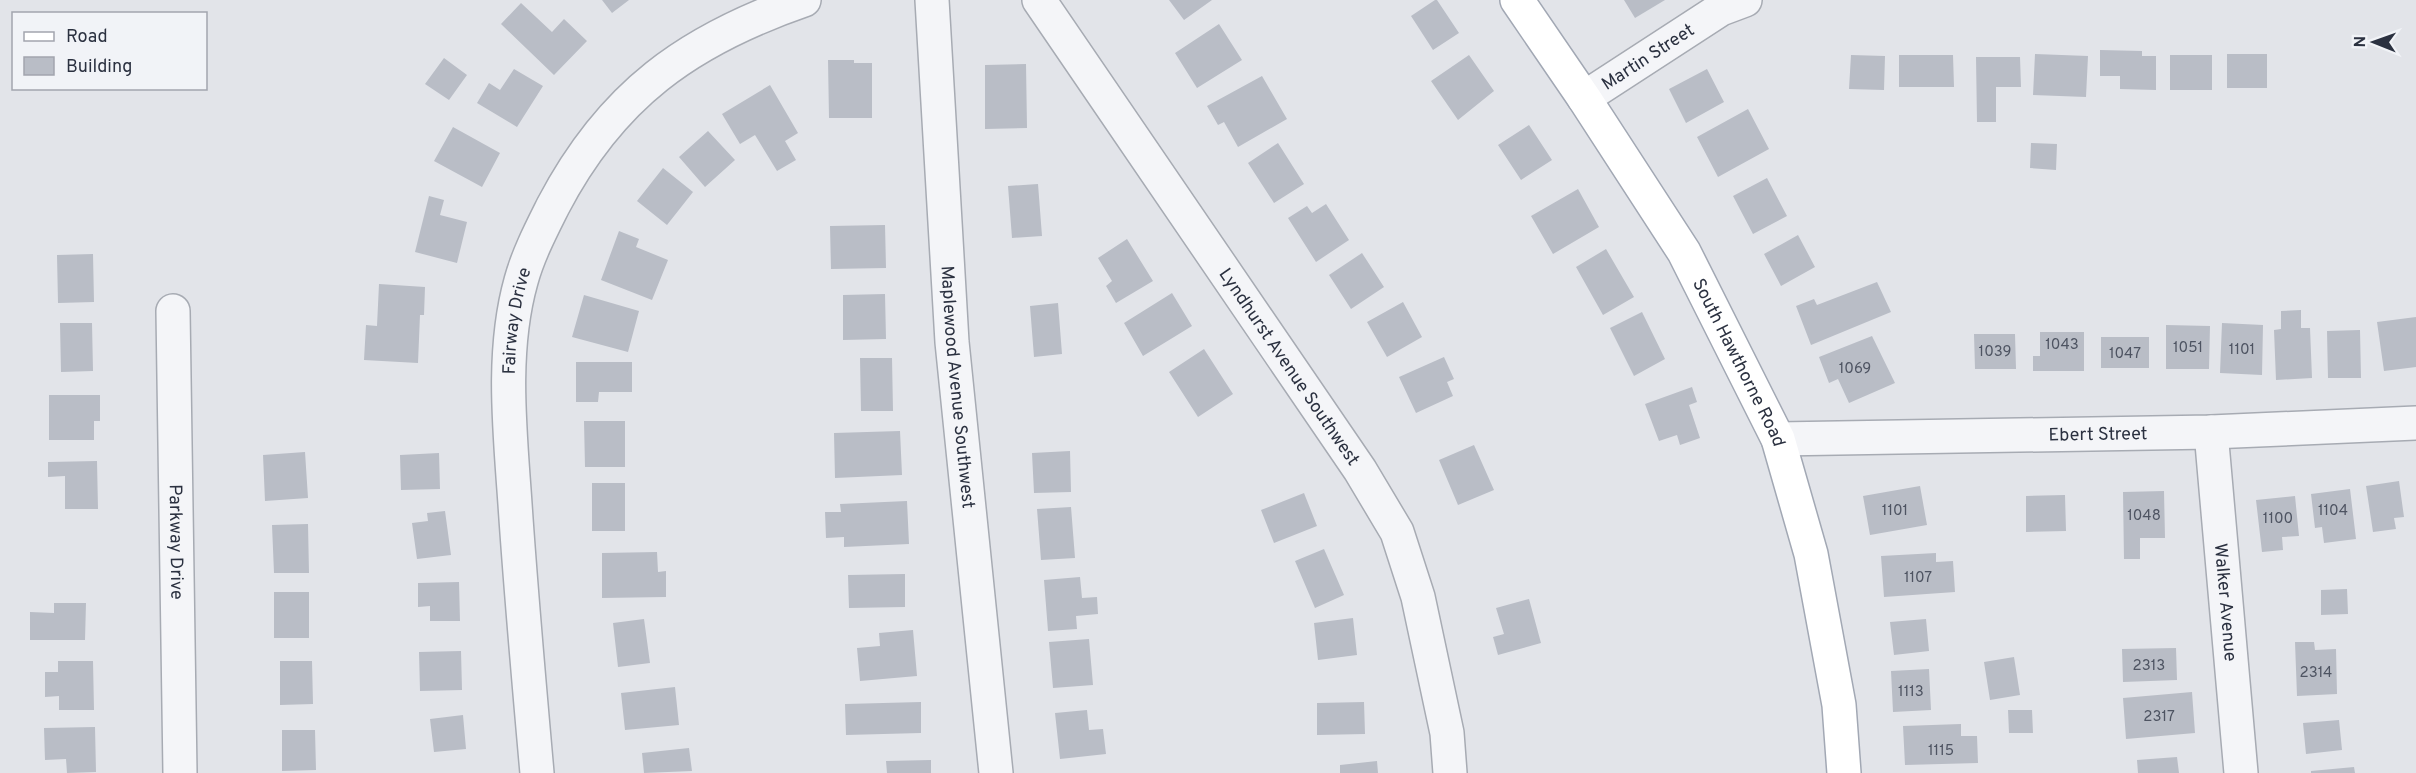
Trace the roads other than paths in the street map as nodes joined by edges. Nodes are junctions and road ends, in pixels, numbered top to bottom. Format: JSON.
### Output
{"nodes":[{"id":1,"x":804,"y":0,"type":"edge"},
{"id":2,"x":932,"y":0,"type":"edge"},
{"id":3,"x":1039,"y":0,"type":"edge"},
{"id":4,"x":1517,"y":0,"type":"edge"},
{"id":5,"x":1745,"y":0,"type":"edge"},
{"id":6,"x":1584,"y":98,"type":"junction"},
{"id":7,"x":173,"y":311,"type":"dead end"},
{"id":8,"x":2416,"y":423,"type":"edge"},
{"id":9,"x":2211,"y":432,"type":"junction"},
{"id":10,"x":1779,"y":439,"type":"junction"},
{"id":11,"x":180,"y":773,"type":"edge"},
{"id":12,"x":537,"y":773,"type":"edge"},
{"id":13,"x":996,"y":773,"type":"edge"},
{"id":14,"x":1450,"y":773,"type":"edge"},
{"id":15,"x":1844,"y":773,"type":"edge"},
{"id":16,"x":2241,"y":773,"type":"edge"}],
"edges":[{"from":1,"to":12,"type":"street","name":"Fairway Drive"},
{"from":2,"to":13,"type":"street","name":"Maplewood Avenue Southwest"},
{"from":3,"to":14,"type":"street","name":"Lyndhurst Avenue Southwest"},
{"from":4,"to":6,"type":"main road","name":"South Hawthorne Road"},
{"from":5,"to":6,"type":"street","name":"Martin Street"},
{"from":6,"to":10,"type":"main road","name":"South Hawthorne Road"},
{"from":7,"to":11,"type":"street","name":"Parkway Drive"},
{"from":8,"to":9,"type":"street","name":"Ebert Street"},
{"from":9,"to":10,"type":"street","name":"Ebert Street"},
{"from":9,"to":16,"type":"street","name":"Walker Avenue"},
{"from":10,"to":15,"type":"main road","name":"South Hawthorne Road"}]}
